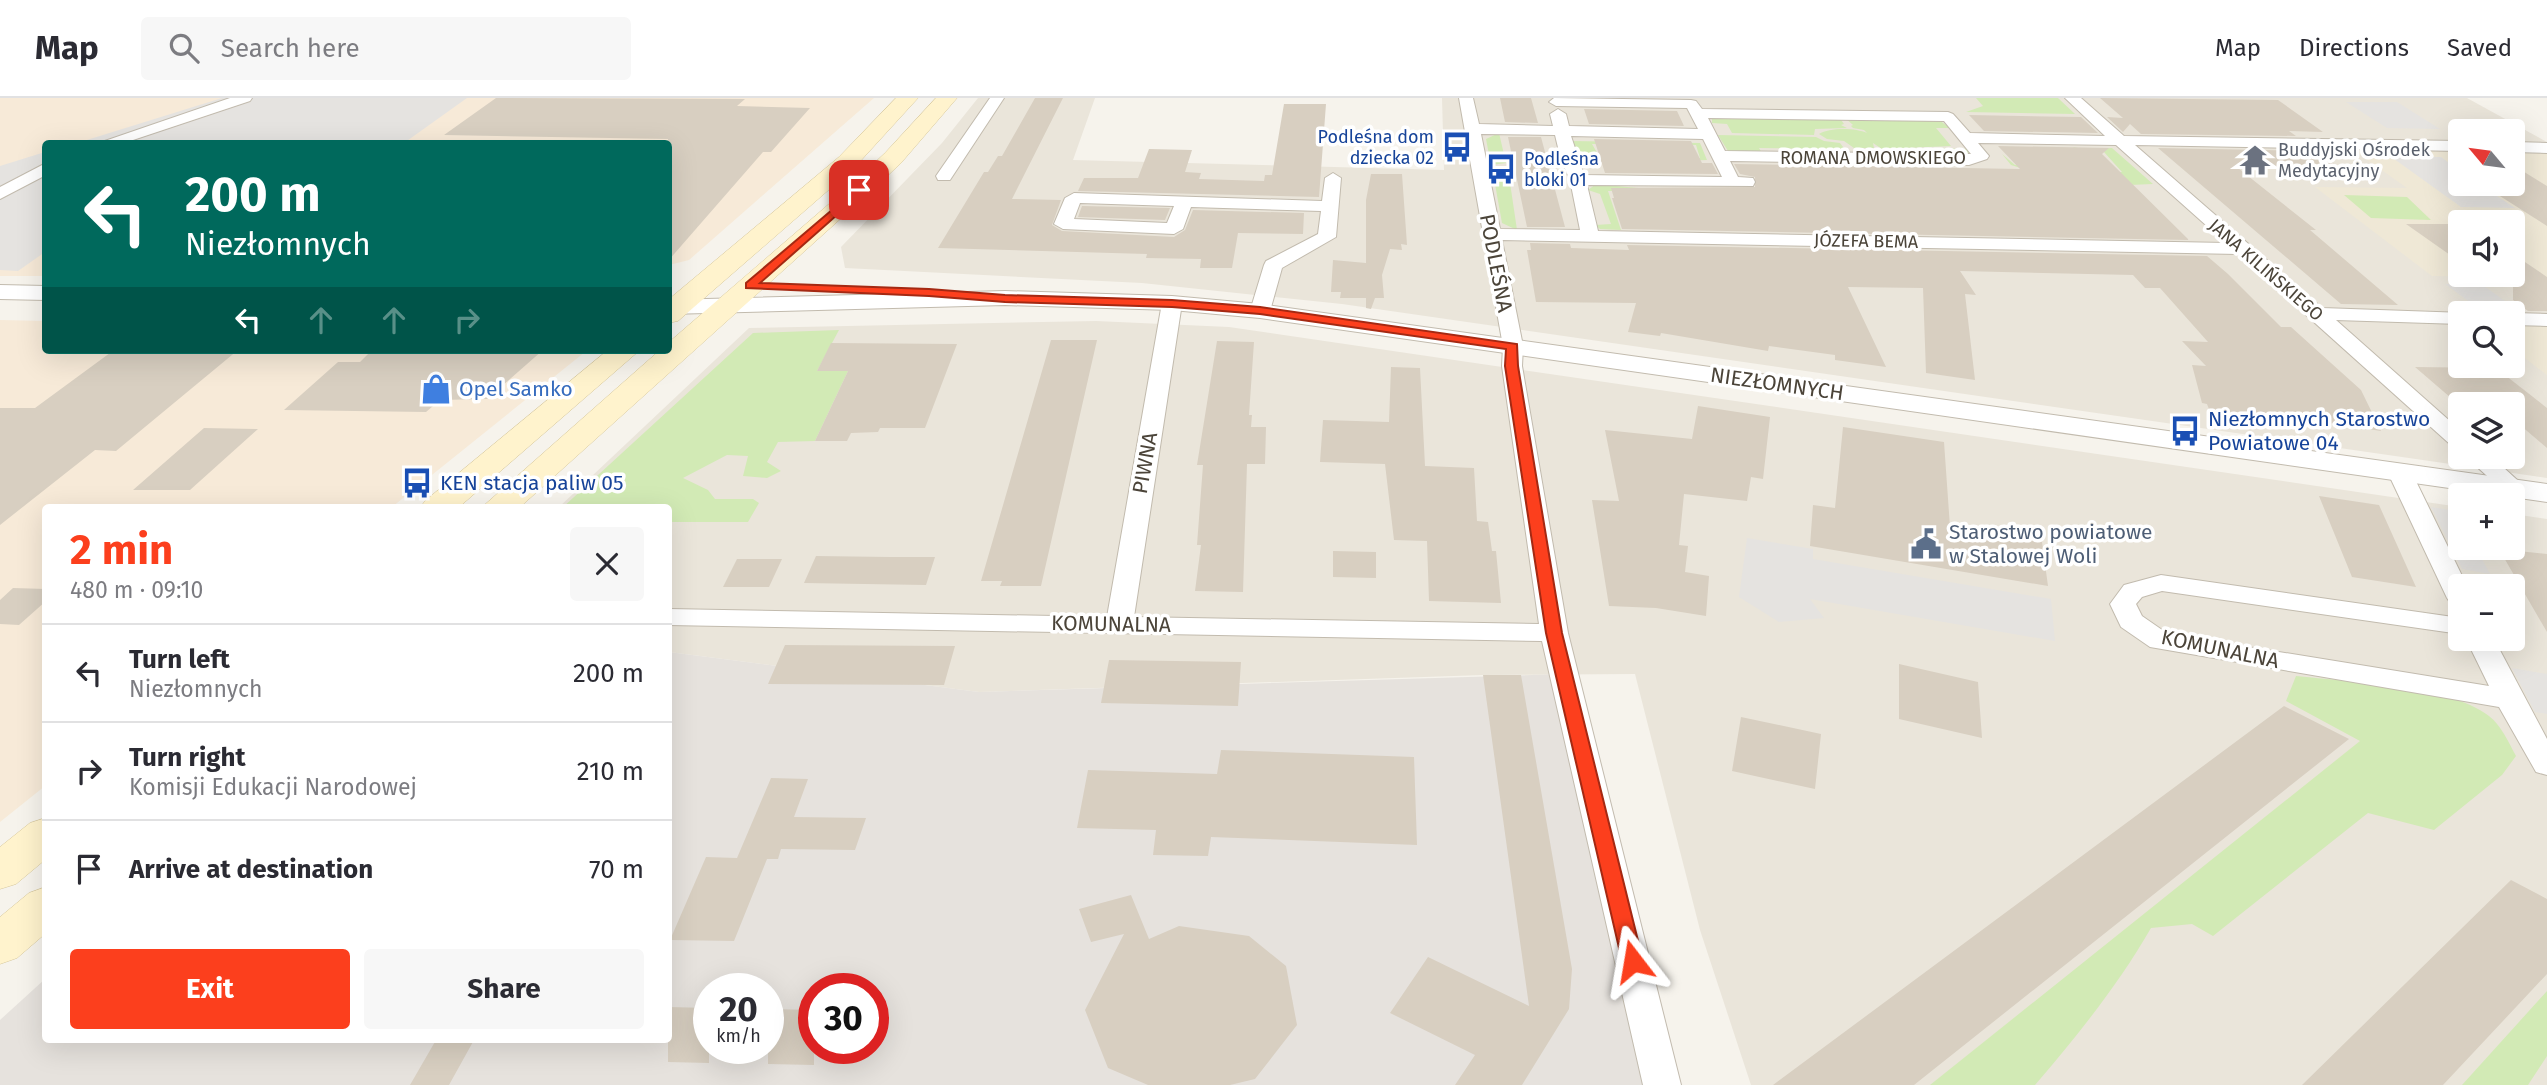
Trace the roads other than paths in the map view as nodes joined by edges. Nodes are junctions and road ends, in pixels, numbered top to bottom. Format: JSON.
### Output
{"nodes":[{"id":1,"x":245,"y":98,"type":"edge"},
{"id":2,"x":908,"y":98,"type":"edge"},
{"id":3,"x":947,"y":98,"type":"edge"},
{"id":4,"x":998,"y":98,"type":"edge"},
{"id":5,"x":1466,"y":98,"type":"edge"},
{"id":6,"x":2072,"y":98,"type":"edge"},
{"id":7,"x":1556,"y":100,"type":"edge"},
{"id":8,"x":1698,"y":113,"type":"junction"},
{"id":9,"x":1473,"y":129,"type":"junction"},
{"id":10,"x":1561,"y":131,"type":"junction"},
{"id":11,"x":1709,"y":134,"type":"junction"},
{"id":12,"x":1968,"y":138,"type":"junction"},
{"id":13,"x":115,"y":140,"type":"edge"},
{"id":14,"x":2119,"y":141,"type":"junction"},
{"id":15,"x":2448,"y":146,"type":"edge"},
{"id":16,"x":2525,"y":147,"type":"edge"},
{"id":17,"x":2547,"y":148,"type":"edge"},
{"id":18,"x":1721,"y":156,"type":"junction"},
{"id":19,"x":42,"y":170,"type":"edge"},
{"id":20,"x":944,"y":176,"type":"dead end"},
{"id":21,"x":1333,"y":178,"type":"dead end"},
{"id":22,"x":1578,"y":180,"type":"junction"},
{"id":23,"x":0,"y":194,"type":"edge"},
{"id":24,"x":1184,"y":202,"type":"junction"},
{"id":25,"x":1332,"y":206,"type":"junction"},
{"id":26,"x":1490,"y":234,"type":"junction"},
{"id":27,"x":1590,"y":236,"type":"junction"},
{"id":28,"x":2242,"y":248,"type":"junction"},
{"id":29,"x":704,"y":286,"type":"junction"},
{"id":30,"x":750,"y":286,"type":"junction"},
{"id":31,"x":0,"y":292,"type":"edge"},
{"id":32,"x":42,"y":293,"type":"edge"},
{"id":33,"x":1005,"y":299,"type":"junction"},
{"id":34,"x":672,"y":303,"type":"edge"},
{"id":35,"x":1172,"y":303,"type":"junction"},
{"id":36,"x":672,"y":304,"type":"edge"},
{"id":37,"x":726,"y":307,"type":"junction"},
{"id":38,"x":1260,"y":311,"type":"junction"},
{"id":39,"x":2316,"y":314,"type":"junction"},
{"id":40,"x":2448,"y":318,"type":"edge"},
{"id":41,"x":2525,"y":319,"type":"edge"},
{"id":42,"x":2547,"y":320,"type":"edge"},
{"id":43,"x":1513,"y":346,"type":"junction"},
{"id":44,"x":621,"y":354,"type":"edge"},
{"id":45,"x":2448,"y":430,"type":"edge"},
{"id":46,"x":2492,"y":469,"type":"edge"},
{"id":47,"x":2400,"y":473,"type":"junction"},
{"id":48,"x":2476,"y":483,"type":"edge"},
{"id":49,"x":2508,"y":483,"type":"edge"},
{"id":50,"x":2525,"y":490,"type":"edge"},
{"id":51,"x":2547,"y":493,"type":"edge"},
{"id":52,"x":442,"y":504,"type":"edge"},
{"id":53,"x":503,"y":504,"type":"edge"},
{"id":54,"x":2448,"y":574,"type":"edge"},
{"id":55,"x":672,"y":617,"type":"edge"},
{"id":56,"x":1119,"y":624,"type":"junction"},
{"id":57,"x":2448,"y":624,"type":"edge"},
{"id":58,"x":1554,"y":633,"type":"junction"},
{"id":59,"x":2486,"y":651,"type":"edge"},
{"id":60,"x":2509,"y":699,"type":"junction"},
{"id":61,"x":2547,"y":765,"type":"edge"},
{"id":62,"x":42,"y":837,"type":"edge"},
{"id":63,"x":0,"y":872,"type":"edge"},
{"id":64,"x":42,"y":908,"type":"edge"},
{"id":65,"x":0,"y":945,"type":"edge"},
{"id":66,"x":1662,"y":1085,"type":"edge"}],
"edges":[{"from":1,"to":13,"type":"street"},
{"from":2,"to":29,"type":"main road"},
{"from":3,"to":30,"type":"main road"},
{"from":4,"to":20,"type":"street"},
{"from":5,"to":9,"type":"street","name":"PODLEŚNA"},
{"from":6,"to":14,"type":"street","name":"JANA KILIŃSKIEGO"},
{"from":7,"to":8,"type":"street"},
{"from":7,"to":10,"type":"street"},
{"from":8,"to":11,"type":"street"},
{"from":8,"to":12,"type":"street"},
{"from":9,"to":10,"type":"street"},
{"from":9,"to":26,"type":"street","name":"PODLEŚNA"},
{"from":10,"to":11,"type":"street"},
{"from":10,"to":22,"type":"street"},
{"from":11,"to":18,"type":"street"},
{"from":12,"to":14,"type":"street","name":"ROMANA DMOWSKIEGO"},
{"from":12,"to":18,"type":"street","name":"ROMANA DMOWSKIEGO"},
{"from":14,"to":15,"type":"street","name":"ROMANA DMOWSKIEGO"},
{"from":14,"to":28,"type":"street","name":"JANA KILIŃSKIEGO"},
{"from":16,"to":17,"type":"street"},
{"from":18,"to":22,"type":"street"},
{"from":19,"to":23,"type":"street"},
{"from":21,"to":25,"type":"street"},
{"from":22,"to":27,"type":"street"},
{"from":24,"to":24,"type":"street"},
{"from":24,"to":25,"type":"street"},
{"from":25,"to":38,"type":"street"},
{"from":26,"to":27,"type":"street","name":"JÓZEFA BEMA"},
{"from":26,"to":43,"type":"street","name":"PODLEŚNA"},
{"from":27,"to":28,"type":"street","name":"JÓZEFA BEMA"},
{"from":28,"to":39,"type":"street","name":"JANA KILIŃSKIEGO"},
{"from":29,"to":30,"type":"street","name":"NIEZŁOMNYCH"},
{"from":29,"to":34,"type":"main road"},
{"from":30,"to":33,"type":"street","name":"NIEZŁOMNYCH"},
{"from":30,"to":37,"type":"main road"},
{"from":31,"to":32,"type":"street"},
{"from":33,"to":35,"type":"street","name":"NIEZŁOMNYCH"},
{"from":33,"to":37,"type":"street","name":"NIEZŁOMNYCH"},
{"from":35,"to":38,"type":"street","name":"NIEZŁOMNYCH"},
{"from":35,"to":56,"type":"street","name":"PIWNA"},
{"from":36,"to":37,"type":"street","name":"NIEZŁOMNYCH"},
{"from":37,"to":53,"type":"main road"},
{"from":38,"to":43,"type":"street","name":"NIEZŁOMNYCH"},
{"from":39,"to":40,"type":"street"},
{"from":39,"to":45,"type":"street","name":"JANA KILIŃSKIEGO"},
{"from":41,"to":42,"type":"street"},
{"from":43,"to":47,"type":"street","name":"NIEZŁOMNYCH"},
{"from":43,"to":58,"type":"street","name":"PODLEŚNA"},
{"from":44,"to":52,"type":"main road"},
{"from":46,"to":49,"type":"street"},
{"from":47,"to":48,"type":"street","name":"NIEZŁOMNYCH"},
{"from":47,"to":54,"type":"street"},
{"from":50,"to":51,"type":"street","name":"NIEZŁOMNYCH"},
{"from":55,"to":56,"type":"street","name":"KOMUNALNA"},
{"from":56,"to":58,"type":"street","name":"KOMUNALNA"},
{"from":57,"to":60,"type":"street","name":"KOMUNALNA"},
{"from":58,"to":66,"type":"street","name":"PODLEŚNA"},
{"from":59,"to":60,"type":"street"},
{"from":60,"to":61,"type":"street"},
{"from":62,"to":63,"type":"main road"},
{"from":64,"to":65,"type":"main road"}]}
